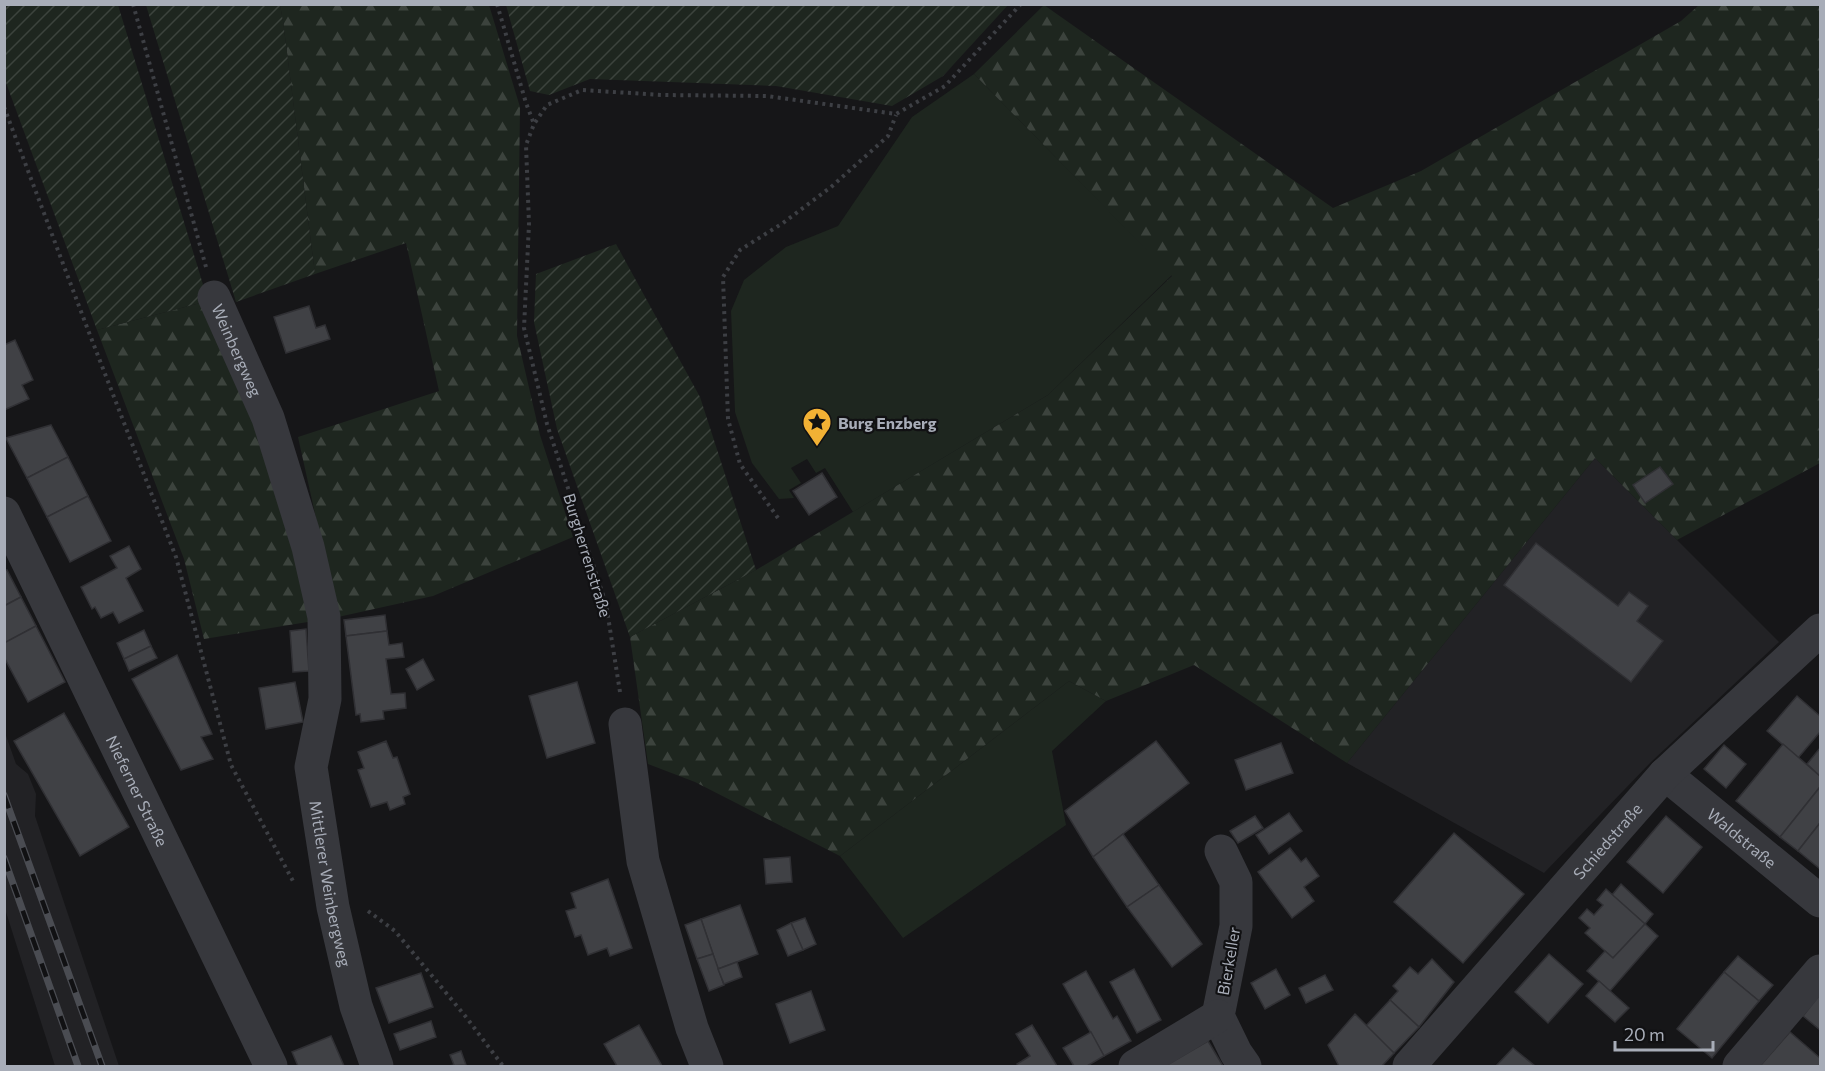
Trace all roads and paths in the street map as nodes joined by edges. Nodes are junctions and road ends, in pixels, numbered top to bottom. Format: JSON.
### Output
{"nodes":[{"id":1,"x":133,"y":4,"type":"edge"},
{"id":2,"x":497,"y":4,"type":"edge"},
{"id":3,"x":1021,"y":4,"type":"edge"},
{"id":4,"x":4,"y":106,"type":"edge"},
{"id":5,"x":896,"y":114,"type":"junction"},
{"id":6,"x":534,"y":124,"type":"junction"},
{"id":7,"x":214,"y":297,"type":"joint"},
{"id":8,"x":4,"y":513,"type":"edge"},
{"id":9,"x":778,"y":518,"type":"dead end"},
{"id":10,"x":1821,"y":630,"type":"edge"},
{"id":11,"x":325,"y":699,"type":"joint"},
{"id":12,"x":625,"y":724,"type":"joint"},
{"id":13,"x":1665,"y":774,"type":"junction"},
{"id":14,"x":1221,"y":851,"type":"dead end"},
{"id":15,"x":298,"y":893,"type":"dead end"},
{"id":16,"x":1821,"y":901,"type":"edge"},
{"id":17,"x":366,"y":909,"type":"dead end"},
{"id":18,"x":1821,"y":970,"type":"edge"},
{"id":19,"x":1218,"y":1016,"type":"junction"},
{"id":20,"x":271,"y":1066,"type":"edge"},
{"id":21,"x":377,"y":1066,"type":"edge"},
{"id":22,"x":503,"y":1066,"type":"edge"},
{"id":23,"x":707,"y":1066,"type":"edge"},
{"id":24,"x":1135,"y":1066,"type":"edge"},
{"id":25,"x":1245,"y":1066,"type":"edge"},
{"id":26,"x":1409,"y":1066,"type":"edge"},
{"id":27,"x":1739,"y":1066,"type":"edge"}],
"edges":[{"from":1,"to":7,"type":"path","name":"Weinbergweg"},
{"from":2,"to":6,"type":"path"},
{"from":3,"to":5,"type":"path"},
{"from":4,"to":15,"type":"path"},
{"from":5,"to":6,"type":"path"},
{"from":5,"to":9,"type":"path"},
{"from":6,"to":12,"type":"path","name":"Burgherrenstraße"},
{"from":7,"to":11,"type":"street","name":"Weinbergweg"},
{"from":8,"to":20,"type":"street","name":"Nieferner Straße"},
{"from":10,"to":13,"type":"street","name":"Schiedstraße"},
{"from":11,"to":21,"type":"street","name":"Mittlerer Weinbergweg"},
{"from":12,"to":23,"type":"street"},
{"from":13,"to":16,"type":"street","name":"Waldstraße"},
{"from":13,"to":26,"type":"street","name":"Schiedstraße"},
{"from":14,"to":19,"type":"street","name":"Bierkeller"},
{"from":17,"to":22,"type":"path"},
{"from":18,"to":27,"type":"street"},
{"from":19,"to":24,"type":"street"},
{"from":19,"to":25,"type":"street","name":"Bierkeller"}]}
